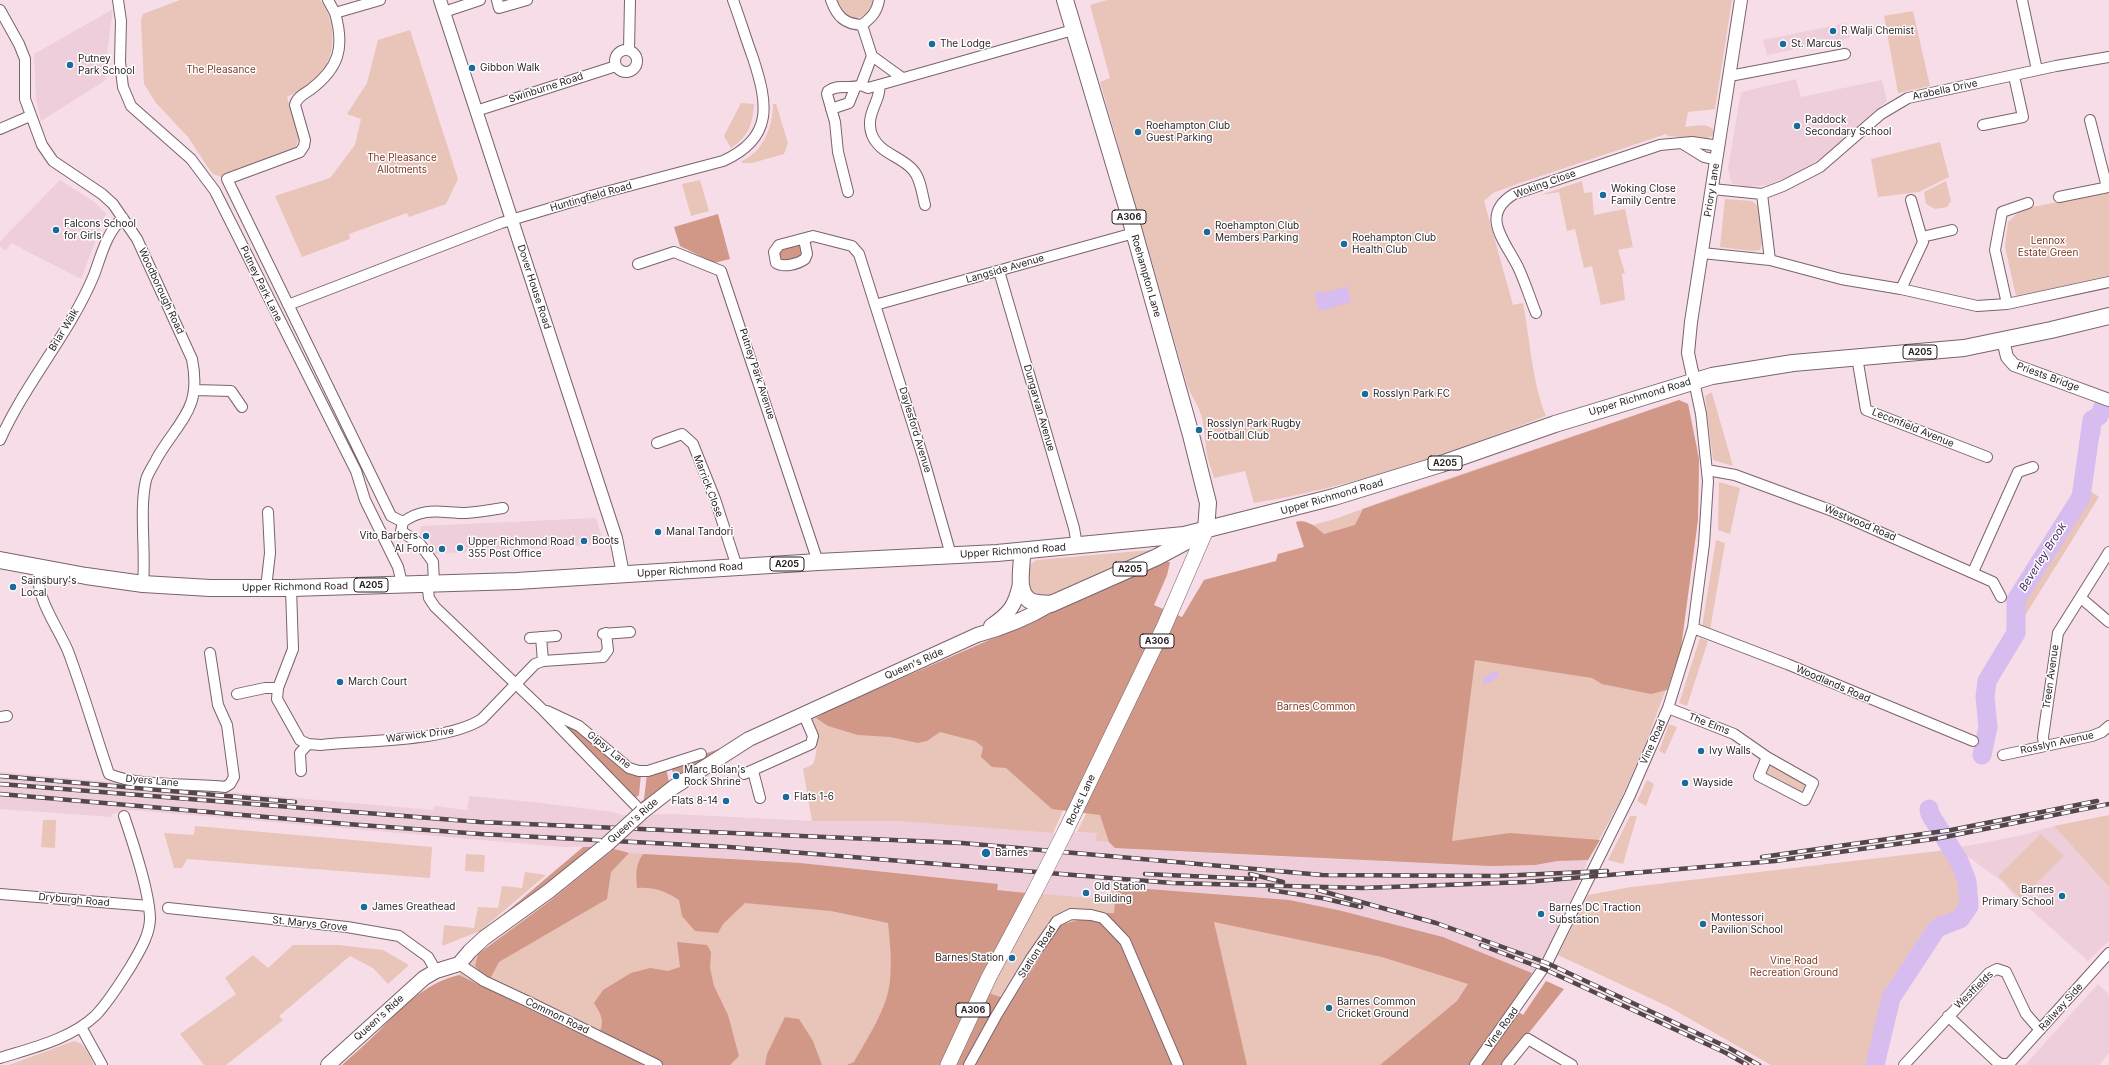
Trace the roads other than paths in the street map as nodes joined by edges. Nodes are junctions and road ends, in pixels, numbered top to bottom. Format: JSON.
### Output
{"nodes":[{"id":1,"x":118,"y":0,"type":"edge"},
{"id":2,"x":328,"y":0,"type":"edge"},
{"id":3,"x":380,"y":0,"type":"edge"},
{"id":4,"x":440,"y":0,"type":"edge"},
{"id":5,"x":480,"y":0,"type":"edge"},
{"id":6,"x":497,"y":0,"type":"edge"},
{"id":7,"x":526,"y":0,"type":"edge"},
{"id":8,"x":630,"y":0,"type":"edge"},
{"id":9,"x":733,"y":0,"type":"edge"},
{"id":10,"x":831,"y":0,"type":"edge"},
{"id":11,"x":879,"y":0,"type":"edge"},
{"id":12,"x":1065,"y":0,"type":"edge"},
{"id":13,"x":1741,"y":0,"type":"edge"},
{"id":14,"x":2022,"y":0,"type":"edge"},
{"id":15,"x":0,"y":10,"type":"edge"},
{"id":16,"x":444,"y":12,"type":"junction"},
{"id":17,"x":335,"y":13,"type":"junction"},
{"id":18,"x":862,"y":25,"type":"junction"},
{"id":19,"x":1073,"y":30,"type":"junction"},
{"id":20,"x":629,"y":50,"type":"junction"},
{"id":21,"x":1845,"y":54,"type":"dead end"},
{"id":22,"x":872,"y":56,"type":"junction"},
{"id":23,"x":2109,"y":57,"type":"edge"},
{"id":24,"x":616,"y":66,"type":"junction"},
{"id":25,"x":2037,"y":70,"type":"junction"},
{"id":26,"x":1729,"y":74,"type":"junction"},
{"id":27,"x":2014,"y":76,"type":"junction"},
{"id":28,"x":901,"y":77,"type":"junction"},
{"id":29,"x":879,"y":85,"type":"junction"},
{"id":30,"x":858,"y":87,"type":"junction"},
{"id":31,"x":831,"y":109,"type":"junction"},
{"id":32,"x":476,"y":111,"type":"junction"},
{"id":33,"x":30,"y":116,"type":"junction"},
{"id":34,"x":2090,"y":120,"type":"dead end"},
{"id":35,"x":1983,"y":125,"type":"dead end"},
{"id":36,"x":0,"y":129,"type":"edge"},
{"id":37,"x":1683,"y":144,"type":"junction"},
{"id":38,"x":1719,"y":146,"type":"junction"},
{"id":39,"x":1717,"y":160,"type":"junction"},
{"id":40,"x":2108,"y":187,"type":"edge"},
{"id":41,"x":1712,"y":189,"type":"junction"},
{"id":42,"x":848,"y":192,"type":"dead end"},
{"id":43,"x":1762,"y":194,"type":"junction"},
{"id":44,"x":2060,"y":197,"type":"dead end"},
{"id":45,"x":1911,"y":200,"type":"dead end"},
{"id":46,"x":2028,"y":203,"type":"dead end"},
{"id":47,"x":925,"y":205,"type":"dead end"},
{"id":48,"x":123,"y":218,"type":"junction"},
{"id":49,"x":513,"y":219,"type":"junction"},
{"id":50,"x":1952,"y":230,"type":"dead end"},
{"id":51,"x":1134,"y":233,"type":"junction"},
{"id":52,"x":1922,"y":237,"type":"junction"},
{"id":53,"x":804,"y":239,"type":"dead end"},
{"id":54,"x":1702,"y":253,"type":"junction"},
{"id":55,"x":1770,"y":260,"type":"junction"},
{"id":56,"x":638,"y":264,"type":"dead end"},
{"id":57,"x":999,"y":271,"type":"junction"},
{"id":58,"x":2109,"y":282,"type":"edge"},
{"id":59,"x":1901,"y":288,"type":"junction"},
{"id":60,"x":2007,"y":304,"type":"junction"},
{"id":61,"x":288,"y":305,"type":"junction"},
{"id":62,"x":875,"y":305,"type":"junction"},
{"id":63,"x":1536,"y":313,"type":"dead end"},
{"id":64,"x":2109,"y":316,"type":"edge"},
{"id":65,"x":2003,"y":340,"type":"junction"},
{"id":66,"x":1858,"y":357,"type":"junction"},
{"id":67,"x":1694,"y":381,"type":"junction"},
{"id":68,"x":195,"y":390,"type":"junction"},
{"id":69,"x":2109,"y":400,"type":"edge"},
{"id":70,"x":242,"y":407,"type":"dead end"},
{"id":71,"x":0,"y":440,"type":"edge"},
{"id":72,"x":657,"y":443,"type":"dead end"},
{"id":73,"x":1987,"y":458,"type":"dead end"},
{"id":74,"x":2032,"y":467,"type":"dead end"},
{"id":75,"x":1707,"y":470,"type":"junction"},
{"id":76,"x":503,"y":508,"type":"dead end"},
{"id":77,"x":268,"y":512,"type":"dead end"},
{"id":78,"x":403,"y":522,"type":"junction"},
{"id":79,"x":1206,"y":530,"type":"junction"},
{"id":80,"x":1077,"y":546,"type":"junction"},
{"id":81,"x":1022,"y":551,"type":"junction"},
{"id":82,"x":2109,"y":552,"type":"edge"},
{"id":83,"x":951,"y":555,"type":"junction"},
{"id":84,"x":0,"y":560,"type":"edge"},
{"id":85,"x":818,"y":562,"type":"junction"},
{"id":86,"x":737,"y":567,"type":"junction"},
{"id":87,"x":39,"y":568,"type":"junction"},
{"id":88,"x":1973,"y":572,"type":"junction"},
{"id":89,"x":623,"y":574,"type":"junction"},
{"id":90,"x":431,"y":583,"type":"junction"},
{"id":91,"x":143,"y":584,"type":"junction"},
{"id":92,"x":402,"y":584,"type":"junction"},
{"id":93,"x":1020,"y":584,"type":"junction"},
{"id":94,"x":266,"y":588,"type":"junction"},
{"id":95,"x":291,"y":588,"type":"junction"},
{"id":96,"x":2001,"y":596,"type":"dead end"},
{"id":97,"x":2081,"y":598,"type":"junction"},
{"id":98,"x":1051,"y":604,"type":"junction"},
{"id":99,"x":2109,"y":622,"type":"edge"},
{"id":100,"x":1693,"y":628,"type":"junction"},
{"id":101,"x":630,"y":632,"type":"dead end"},
{"id":102,"x":977,"y":635,"type":"junction"},
{"id":103,"x":556,"y":636,"type":"dead end"},
{"id":104,"x":541,"y":637,"type":"junction"},
{"id":105,"x":530,"y":638,"type":"dead end"},
{"id":106,"x":210,"y":653,"type":"dead end"},
{"id":107,"x":544,"y":661,"type":"junction"},
{"id":108,"x":516,"y":684,"type":"junction"},
{"id":109,"x":278,"y":688,"type":"junction"},
{"id":110,"x":237,"y":694,"type":"dead end"},
{"id":111,"x":1668,"y":708,"type":"junction"},
{"id":112,"x":543,"y":710,"type":"junction"},
{"id":113,"x":803,"y":713,"type":"junction"},
{"id":114,"x":2109,"y":726,"type":"edge"},
{"id":115,"x":1973,"y":741,"type":"dead end"},
{"id":116,"x":308,"y":744,"type":"junction"},
{"id":117,"x":2044,"y":745,"type":"junction"},
{"id":118,"x":701,"y":754,"type":"dead end"},
{"id":119,"x":2003,"y":755,"type":"dead end"},
{"id":120,"x":1767,"y":757,"type":"junction"},
{"id":121,"x":300,"y":772,"type":"dead end"},
{"id":122,"x":760,"y":798,"type":"dead end"},
{"id":123,"x":642,"y":812,"type":"junction"},
{"id":124,"x":124,"y":816,"type":"dead end"},
{"id":125,"x":0,"y":894,"type":"edge"},
{"id":126,"x":149,"y":906,"type":"junction"},
{"id":127,"x":168,"y":908,"type":"dead end"},
{"id":128,"x":2109,"y":953,"type":"edge"},
{"id":129,"x":459,"y":964,"type":"junction"},
{"id":130,"x":436,"y":971,"type":"junction"},
{"id":131,"x":1948,"y":1016,"type":"junction"},
{"id":132,"x":81,"y":1027,"type":"junction"},
{"id":133,"x":2040,"y":1030,"type":"junction"},
{"id":134,"x":0,"y":1058,"type":"edge"},
{"id":135,"x":2013,"y":1061,"type":"joint"},
{"id":136,"x":102,"y":1065,"type":"edge"},
{"id":137,"x":328,"y":1065,"type":"edge"},
{"id":138,"x":657,"y":1065,"type":"edge"},
{"id":139,"x":948,"y":1065,"type":"edge"},
{"id":140,"x":969,"y":1065,"type":"edge"},
{"id":141,"x":1178,"y":1065,"type":"edge"},
{"id":142,"x":1475,"y":1065,"type":"edge"},
{"id":143,"x":1507,"y":1065,"type":"edge"},
{"id":144,"x":1572,"y":1065,"type":"edge"},
{"id":145,"x":1904,"y":1065,"type":"edge"}],
"edges":[{"from":1,"to":92,"type":"street","name":"Putney Park Lane"},
{"from":2,"to":17,"type":"street"},
{"from":3,"to":17,"type":"street"},
{"from":4,"to":16,"type":"street","name":"Dover House Road"},
{"from":5,"to":16,"type":"street"},
{"from":6,"to":7,"type":"street"},
{"from":8,"to":20,"type":"street"},
{"from":9,"to":49,"type":"street","name":"Huntingfield Road"},
{"from":10,"to":18,"type":"street"},
{"from":11,"to":18,"type":"street"},
{"from":12,"to":19,"type":"highway","name":"Roehampton Lane","number":"A306"},
{"from":13,"to":26,"type":"street","name":"Priory Lane"},
{"from":14,"to":25,"type":"street"},
{"from":15,"to":33,"type":"street","name":"Woodborough Road"},
{"from":16,"to":32,"type":"street","name":"Dover House Road"},
{"from":17,"to":61,"type":"street"},
{"from":18,"to":22,"type":"street"},
{"from":19,"to":28,"type":"street"},
{"from":19,"to":51,"type":"highway","name":"Roehampton Lane","number":"A306"},
{"from":20,"to":24,"type":"street"},
{"from":20,"to":24,"type":"street"},
{"from":21,"to":26,"type":"street"},
{"from":22,"to":28,"type":"street"},
{"from":22,"to":30,"type":"street"},
{"from":23,"to":25,"type":"street","name":"Arabella Drive"},
{"from":24,"to":32,"type":"street","name":"Swinburne Road"},
{"from":25,"to":27,"type":"street","name":"Arabella Drive"},
{"from":26,"to":38,"type":"street","name":"Priory Lane"},
{"from":27,"to":35,"type":"street"},
{"from":27,"to":43,"type":"street","name":"Arabella Drive"},
{"from":28,"to":29,"type":"street"},
{"from":29,"to":30,"type":"street"},
{"from":29,"to":47,"type":"street"},
{"from":30,"to":31,"type":"street"},
{"from":30,"to":31,"type":"street"},
{"from":31,"to":42,"type":"street"},
{"from":32,"to":49,"type":"street","name":"Dover House Road"},
{"from":33,"to":36,"type":"street"},
{"from":33,"to":48,"type":"street","name":"Woodborough Road"},
{"from":34,"to":40,"type":"street"},
{"from":37,"to":38,"type":"street","name":"Woking Close"},
{"from":37,"to":39,"type":"street"},
{"from":37,"to":63,"type":"street","name":"Woking Close"},
{"from":38,"to":39,"type":"street","name":"Priory Lane"},
{"from":39,"to":41,"type":"street","name":"Priory Lane"},
{"from":40,"to":44,"type":"street"},
{"from":41,"to":43,"type":"street","name":"Arabella Drive"},
{"from":41,"to":54,"type":"street","name":"Priory Lane"},
{"from":43,"to":55,"type":"street"},
{"from":45,"to":52,"type":"street"},
{"from":46,"to":60,"type":"street"},
{"from":48,"to":68,"type":"street","name":"Woodborough Road"},
{"from":48,"to":71,"type":"street","name":"Briar Walk"},
{"from":49,"to":61,"type":"street","name":"Huntingfield Road"},
{"from":49,"to":89,"type":"street","name":"Dover House Road"},
{"from":50,"to":52,"type":"street"},
{"from":51,"to":57,"type":"street","name":"Langside Avenue"},
{"from":51,"to":79,"type":"highway","name":"Roehampton Lane","number":"A306"},
{"from":52,"to":59,"type":"street"},
{"from":53,"to":62,"type":"street","name":"Daylesford Avenue"},
{"from":54,"to":55,"type":"street"},
{"from":54,"to":67,"type":"street","name":"Priory Lane"},
{"from":55,"to":59,"type":"street"},
{"from":56,"to":85,"type":"street","name":"Putney Park Avenue"},
{"from":57,"to":62,"type":"street","name":"Langside Avenue"},
{"from":57,"to":80,"type":"street","name":"Dungarvan Avenue"},
{"from":58,"to":60,"type":"street"},
{"from":59,"to":60,"type":"street"},
{"from":61,"to":78,"type":"street","name":"Putney Park Lane"},
{"from":62,"to":83,"type":"street","name":"Daylesford Avenue"},
{"from":64,"to":65,"type":"highway","number":"A205"},
{"from":65,"to":66,"type":"highway","name":"Upper Richmond Road","number":"A205"},
{"from":65,"to":69,"type":"street","name":"Priests Bridge"},
{"from":66,"to":67,"type":"highway","name":"Upper Richmond Road","number":"A205"},
{"from":66,"to":73,"type":"street","name":"Leconfield Avenue"},
{"from":67,"to":75,"type":"street","name":"Vine Road"},
{"from":67,"to":79,"type":"highway","name":"Upper Richmond Road","number":"A205"},
{"from":68,"to":70,"type":"street"},
{"from":68,"to":91,"type":"street","name":"Woodborough Road"},
{"from":72,"to":86,"type":"street","name":"Marrick Close"},
{"from":74,"to":88,"type":"street"},
{"from":75,"to":88,"type":"street","name":"Westwood Road"},
{"from":75,"to":100,"type":"street","name":"Vine Road"},
{"from":76,"to":78,"type":"street"},
{"from":77,"to":94,"type":"street"},
{"from":78,"to":90,"type":"street","name":"Putney Park Lane"},
{"from":79,"to":80,"type":"highway","name":"Upper Richmond Road","number":"A205"},
{"from":79,"to":98,"type":"highway","name":"Queen's Ride","number":"A205"},
{"from":79,"to":139,"type":"main road","name":"Rocks Lane","number":"A306","bridge":true},
{"from":80,"to":81,"type":"highway","name":"Upper Richmond Road","number":"A205"},
{"from":81,"to":83,"type":"highway","name":"Upper Richmond Road","number":"A205"},
{"from":81,"to":93,"type":"highway","name":"Queen's Ride"},
{"from":82,"to":97,"type":"street","name":"Treen Avenue"},
{"from":83,"to":85,"type":"highway","name":"Upper Richmond Road","number":"A205"},
{"from":84,"to":87,"type":"highway","name":"Upper Richmond Road","number":"A205"},
{"from":85,"to":86,"type":"highway","name":"Upper Richmond Road","number":"A205"},
{"from":86,"to":89,"type":"highway","name":"Upper Richmond Road","number":"A205"},
{"from":87,"to":91,"type":"highway","name":"Upper Richmond Road","number":"A205"},
{"from":87,"to":106,"type":"street","name":"Dyers Lane"},
{"from":88,"to":96,"type":"street","name":"Westwood Road"},
{"from":89,"to":90,"type":"highway","name":"Upper Richmond Road","number":"A205"},
{"from":90,"to":92,"type":"highway","name":"Upper Richmond Road","number":"A205"},
{"from":90,"to":108,"type":"street","name":"Gipsy Lane"},
{"from":91,"to":94,"type":"highway","name":"Upper Richmond Road","number":"A205"},
{"from":92,"to":95,"type":"highway","name":"Upper Richmond Road","number":"A205"},
{"from":93,"to":98,"type":"highway"},
{"from":93,"to":102,"type":"main road","name":"Queen's Ride"},
{"from":94,"to":95,"type":"highway","name":"Upper Richmond Road","number":"A205"},
{"from":95,"to":109,"type":"street"},
{"from":97,"to":99,"type":"street"},
{"from":97,"to":117,"type":"street","name":"Treen Avenue"},
{"from":98,"to":102,"type":"main road","name":"Queen's Ride"},
{"from":100,"to":111,"type":"street","name":"Vine Road"},
{"from":100,"to":115,"type":"street","name":"Woodlands Road"},
{"from":101,"to":107,"type":"street"},
{"from":102,"to":113,"type":"main road","name":"Queen's Ride"},
{"from":103,"to":104,"type":"street"},
{"from":104,"to":105,"type":"street"},
{"from":104,"to":107,"type":"street"},
{"from":107,"to":108,"type":"street","name":"Warwick Drive"},
{"from":108,"to":112,"type":"street","name":"Gipsy Lane"},
{"from":108,"to":116,"type":"street","name":"Warwick Drive"},
{"from":109,"to":110,"type":"street"},
{"from":109,"to":116,"type":"street"},
{"from":111,"to":120,"type":"street","name":"The Elms"},
{"from":111,"to":142,"type":"street","name":"Vine Road"},
{"from":112,"to":118,"type":"street","name":"Gipsy Lane"},
{"from":112,"to":123,"type":"street","name":"Gipsy Lane"},
{"from":113,"to":122,"type":"street"},
{"from":113,"to":123,"type":"main road","name":"Queen's Ride"},
{"from":114,"to":117,"type":"street","name":"Rosslyn Avenue"},
{"from":116,"to":121,"type":"street"},
{"from":117,"to":119,"type":"street","name":"Rosslyn Avenue"},
{"from":120,"to":120,"type":"street","name":"The Elms"},
{"from":123,"to":129,"type":"main road","name":"Queen's Ride","bridge":true},
{"from":124,"to":126,"type":"street"},
{"from":125,"to":126,"type":"street","name":"Dryburgh Road"},
{"from":126,"to":132,"type":"street"},
{"from":127,"to":130,"type":"street","name":"St. Marys Grove"},
{"from":128,"to":133,"type":"street","name":"Railway Side"},
{"from":129,"to":130,"type":"main road","name":"Queen's Ride"},
{"from":129,"to":138,"type":"street","name":"Common Road"},
{"from":130,"to":137,"type":"main road","name":"Queen's Ride"},
{"from":131,"to":133,"type":"street","name":"Westfields"},
{"from":131,"to":135,"type":"street","name":"Westfields"},
{"from":131,"to":145,"type":"street","name":"Westfields"},
{"from":132,"to":134,"type":"street"},
{"from":132,"to":136,"type":"street"},
{"from":133,"to":135,"type":"street","name":"Railway Side"},
{"from":140,"to":141,"type":"street","name":"Station Road"},
{"from":143,"to":144,"type":"street"}]}
